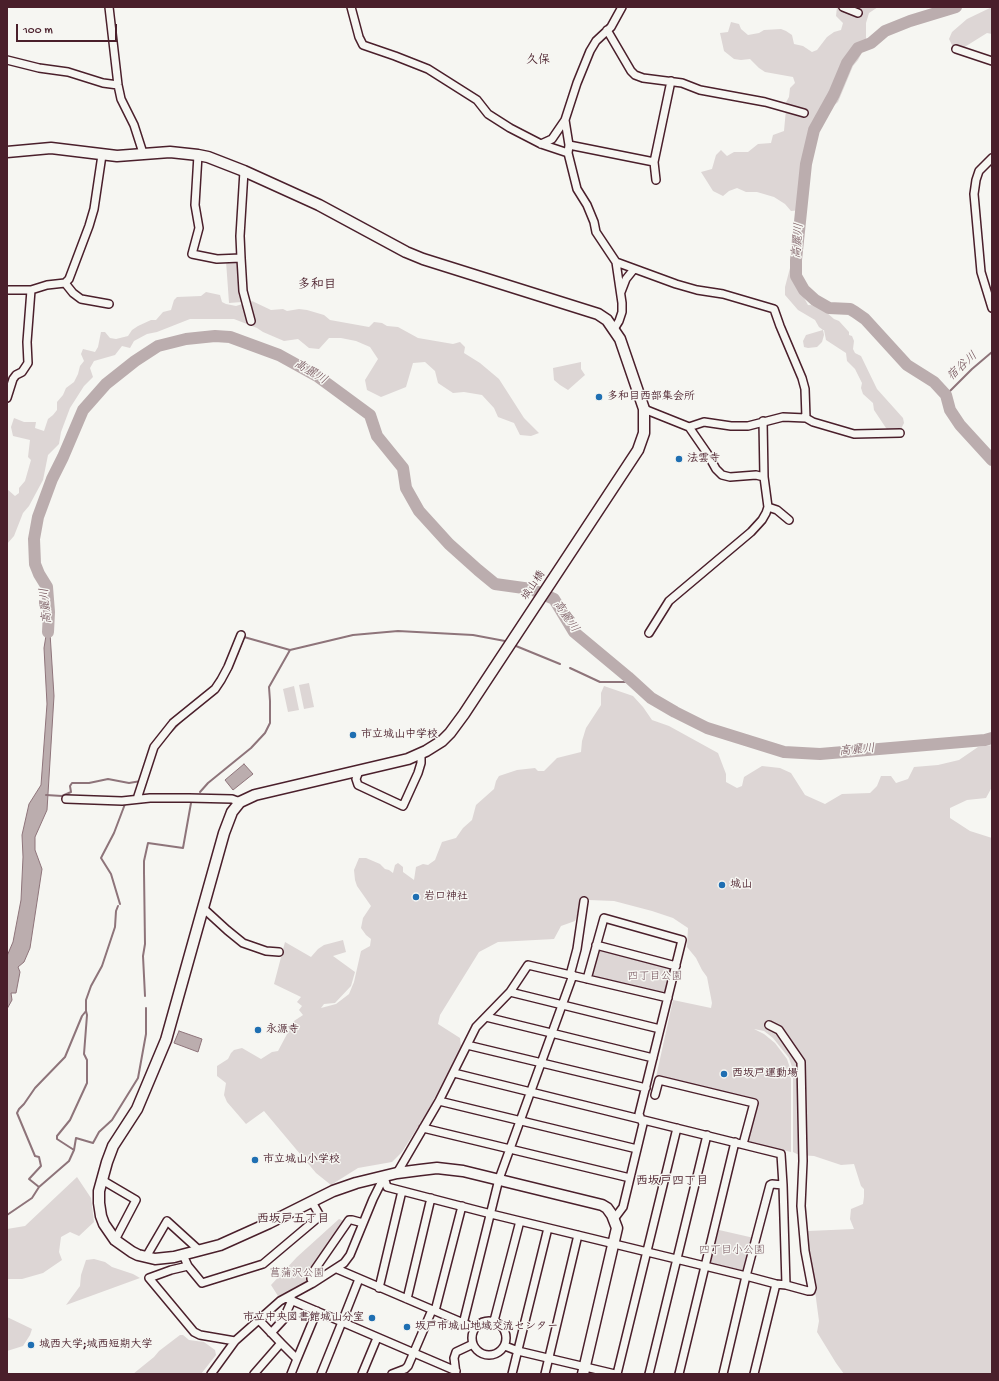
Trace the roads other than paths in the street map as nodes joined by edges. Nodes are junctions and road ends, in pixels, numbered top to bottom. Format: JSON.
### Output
{"nodes":[{"id":1,"x":109,"y":7,"type":"edge"},
{"id":2,"x":351,"y":7,"type":"edge"},
{"id":3,"x":622,"y":7,"type":"edge"},
{"id":4,"x":843,"y":7,"type":"edge"},
{"id":5,"x":858,"y":13,"type":"dead end"},
{"id":6,"x":607,"y":30,"type":"junction"},
{"id":7,"x":956,"y":49,"type":"dead end"},
{"id":8,"x":7,"y":60,"type":"edge"},
{"id":9,"x":992,"y":61,"type":"edge"},
{"id":10,"x":671,"y":81,"type":"junction"},
{"id":11,"x":118,"y":84,"type":"junction"},
{"id":12,"x":804,"y":113,"type":"dead end"},
{"id":13,"x":565,"y":120,"type":"junction"},
{"id":14,"x":541,"y":144,"type":"junction"},
{"id":15,"x":569,"y":145,"type":"junction"},
{"id":16,"x":7,"y":152,"type":"edge"},
{"id":17,"x":143,"y":153,"type":"junction"},
{"id":18,"x":568,"y":153,"type":"junction"},
{"id":19,"x":102,"y":155,"type":"junction"},
{"id":20,"x":198,"y":155,"type":"junction"},
{"id":21,"x":992,"y":158,"type":"edge"},
{"id":22,"x":654,"y":162,"type":"junction"},
{"id":23,"x":244,"y":171,"type":"junction"},
{"id":24,"x":656,"y":180,"type":"dead end"},
{"id":25,"x":240,"y":258,"type":"junction"},
{"id":26,"x":616,"y":262,"type":"junction"},
{"id":27,"x":634,"y":269,"type":"junction"},
{"id":28,"x":65,"y":283,"type":"junction"},
{"id":29,"x":7,"y":290,"type":"edge"},
{"id":30,"x":31,"y":290,"type":"junction"},
{"id":31,"x":620,"y":292,"type":"junction"},
{"id":32,"x":109,"y":304,"type":"dead end"},
{"id":33,"x":992,"y":308,"type":"edge"},
{"id":34,"x":251,"y":321,"type":"dead end"},
{"id":35,"x":614,"y":329,"type":"junction"},
{"id":36,"x":7,"y":398,"type":"edge"},
{"id":37,"x":644,"y":409,"type":"junction"},
{"id":38,"x":806,"y":418,"type":"junction"},
{"id":39,"x":764,"y":421,"type":"junction"},
{"id":40,"x":689,"y":427,"type":"junction"},
{"id":41,"x":900,"y":433,"type":"dead end"},
{"id":42,"x":764,"y":476,"type":"junction"},
{"id":43,"x":768,"y":507,"type":"junction"},
{"id":44,"x":789,"y":520,"type":"dead end"},
{"id":45,"x":648,"y":633,"type":"dead end"},
{"id":46,"x":241,"y":635,"type":"dead end"},
{"id":47,"x":421,"y":754,"type":"junction"},
{"id":48,"x":359,"y":771,"type":"junction"},
{"id":49,"x":66,"y":799,"type":"dead end"},
{"id":50,"x":137,"y":799,"type":"junction"},
{"id":51,"x":240,"y":802,"type":"junction"},
{"id":52,"x":584,"y":901,"type":"dead end"},
{"id":53,"x":203,"y":908,"type":"junction"},
{"id":54,"x":596,"y":946,"type":"junction"},
{"id":55,"x":279,"y":952,"type":"dead end"},
{"id":56,"x":676,"y":966,"type":"junction"},
{"id":57,"x":572,"y":975,"type":"junction"},
{"id":58,"x":586,"y":979,"type":"junction"},
{"id":59,"x":510,"y":992,"type":"junction"},
{"id":60,"x":668,"y":998,"type":"junction"},
{"id":61,"x":562,"y":1004,"type":"junction"},
{"id":62,"x":486,"y":1017,"type":"junction"},
{"id":63,"x":769,"y":1024,"type":"dead end"},
{"id":64,"x":660,"y":1029,"type":"junction"},
{"id":65,"x":552,"y":1034,"type":"junction"},
{"id":66,"x":467,"y":1044,"type":"junction"},
{"id":67,"x":653,"y":1058,"type":"junction"},
{"id":68,"x":541,"y":1063,"type":"junction"},
{"id":69,"x":454,"y":1074,"type":"junction"},
{"id":70,"x":646,"y":1088,"type":"junction"},
{"id":71,"x":530,"y":1093,"type":"junction"},
{"id":72,"x":655,"y":1095,"type":"dead end"},
{"id":73,"x":439,"y":1101,"type":"junction"},
{"id":74,"x":647,"y":1112,"type":"dead end"},
{"id":75,"x":643,"y":1120,"type":"junction"},
{"id":76,"x":520,"y":1121,"type":"junction"},
{"id":77,"x":423,"y":1128,"type":"junction"},
{"id":78,"x":678,"y":1128,"type":"junction"},
{"id":79,"x":707,"y":1135,"type":"junction"},
{"id":80,"x":739,"y":1143,"type":"junction"},
{"id":81,"x":510,"y":1149,"type":"junction"},
{"id":82,"x":637,"y":1149,"type":"junction"},
{"id":83,"x":397,"y":1173,"type":"junction"},
{"id":84,"x":384,"y":1177,"type":"junction"},
{"id":85,"x":630,"y":1178,"type":"junction"},
{"id":86,"x":499,"y":1179,"type":"junction"},
{"id":87,"x":102,"y":1180,"type":"junction"},
{"id":88,"x":783,"y":1184,"type":"junction"},
{"id":89,"x":402,"y":1191,"type":"junction"},
{"id":90,"x":431,"y":1198,"type":"junction"},
{"id":91,"x":312,"y":1202,"type":"junction"},
{"id":92,"x":462,"y":1206,"type":"junction"},
{"id":93,"x":491,"y":1214,"type":"junction"},
{"id":94,"x":614,"y":1219,"type":"junction"},
{"id":95,"x":520,"y":1221,"type":"junction"},
{"id":96,"x":363,"y":1223,"type":"junction"},
{"id":97,"x":548,"y":1228,"type":"junction"},
{"id":98,"x":578,"y":1235,"type":"junction"},
{"id":99,"x":115,"y":1240,"type":"junction"},
{"id":100,"x":614,"y":1243,"type":"junction"},
{"id":101,"x":200,"y":1251,"type":"junction"},
{"id":102,"x":647,"y":1252,"type":"junction"},
{"id":103,"x":183,"y":1255,"type":"junction"},
{"id":104,"x":146,"y":1257,"type":"junction"},
{"id":105,"x":677,"y":1259,"type":"junction"},
{"id":106,"x":188,"y":1266,"type":"junction"},
{"id":107,"x":706,"y":1266,"type":"junction"},
{"id":108,"x":337,"y":1269,"type":"junction"},
{"id":109,"x":746,"y":1276,"type":"junction"},
{"id":110,"x":359,"y":1279,"type":"junction"},
{"id":111,"x":313,"y":1283,"type":"junction"},
{"id":112,"x":776,"y":1284,"type":"junction"},
{"id":113,"x":786,"y":1285,"type":"junction"},
{"id":114,"x":379,"y":1288,"type":"junction"},
{"id":115,"x":289,"y":1299,"type":"junction"},
{"id":116,"x":407,"y":1299,"type":"junction"},
{"id":117,"x":317,"y":1311,"type":"junction"},
{"id":118,"x":433,"y":1311,"type":"junction"},
{"id":119,"x":259,"y":1320,"type":"junction"},
{"id":120,"x":494,"y":1321,"type":"junction"},
{"id":121,"x":342,"y":1322,"type":"junction"},
{"id":122,"x":464,"y":1324,"type":"junction"},
{"id":123,"x":475,"y":1328,"type":"junction"},
{"id":124,"x":271,"y":1333,"type":"junction"},
{"id":125,"x":378,"y":1338,"type":"junction"},
{"id":126,"x":235,"y":1341,"type":"junction"},
{"id":127,"x":281,"y":1343,"type":"junction"},
{"id":128,"x":473,"y":1344,"type":"junction"},
{"id":129,"x":505,"y":1346,"type":"junction"},
{"id":130,"x":518,"y":1351,"type":"junction"},
{"id":131,"x":414,"y":1353,"type":"junction"},
{"id":132,"x":549,"y":1358,"type":"junction"},
{"id":133,"x":297,"y":1359,"type":"junction"},
{"id":134,"x":584,"y":1371,"type":"edge"},
{"id":135,"x":456,"y":1372,"type":"edge"},
{"id":136,"x":210,"y":1374,"type":"edge"},
{"id":137,"x":254,"y":1374,"type":"edge"},
{"id":138,"x":291,"y":1374,"type":"edge"},
{"id":139,"x":320,"y":1374,"type":"edge"},
{"id":140,"x":362,"y":1374,"type":"edge"},
{"id":141,"x":392,"y":1374,"type":"edge"},
{"id":142,"x":512,"y":1374,"type":"edge"},
{"id":143,"x":545,"y":1374,"type":"edge"},
{"id":144,"x":616,"y":1374,"type":"edge"},
{"id":145,"x":649,"y":1374,"type":"edge"},
{"id":146,"x":679,"y":1374,"type":"edge"},
{"id":147,"x":724,"y":1374,"type":"edge"},
{"id":148,"x":754,"y":1374,"type":"edge"}],
"edges":[{"from":1,"to":11,"type":"street"},
{"from":2,"to":14,"type":"street"},
{"from":3,"to":6,"type":"street"},
{"from":4,"to":5,"type":"street"},
{"from":6,"to":10,"type":"street"},
{"from":6,"to":13,"type":"street"},
{"from":7,"to":9,"type":"street"},
{"from":8,"to":11,"type":"street"},
{"from":10,"to":12,"type":"street"},
{"from":10,"to":22,"type":"street"},
{"from":11,"to":17,"type":"street"},
{"from":13,"to":14,"type":"street"},
{"from":13,"to":15,"type":"street"},
{"from":14,"to":18,"type":"street"},
{"from":15,"to":18,"type":"street"},
{"from":15,"to":22,"type":"street"},
{"from":16,"to":19,"type":"street","name":"城山橋"},
{"from":17,"to":19,"type":"street","name":"城山橋"},
{"from":17,"to":20,"type":"street","name":"城山橋"},
{"from":18,"to":26,"type":"street"},
{"from":19,"to":28,"type":"street"},
{"from":20,"to":23,"type":"street","name":"城山橋"},
{"from":20,"to":25,"type":"street"},
{"from":21,"to":33,"type":"street"},
{"from":22,"to":24,"type":"street"},
{"from":23,"to":25,"type":"street"},
{"from":23,"to":35,"type":"street","name":"城山橋"},
{"from":25,"to":34,"type":"street"},
{"from":26,"to":27,"type":"street"},
{"from":26,"to":31,"type":"street"},
{"from":27,"to":31,"type":"street"},
{"from":27,"to":38,"type":"street"},
{"from":28,"to":30,"type":"street"},
{"from":28,"to":32,"type":"street"},
{"from":29,"to":30,"type":"street"},
{"from":30,"to":36,"type":"street"},
{"from":31,"to":35,"type":"street"},
{"from":35,"to":37,"type":"street","name":"城山橋"},
{"from":37,"to":40,"type":"street"},
{"from":37,"to":47,"type":"street","name":"城山橋"},
{"from":38,"to":39,"type":"street"},
{"from":38,"to":41,"type":"street"},
{"from":39,"to":40,"type":"street"},
{"from":39,"to":42,"type":"street"},
{"from":40,"to":42,"type":"street"},
{"from":42,"to":43,"type":"street"},
{"from":43,"to":44,"type":"street"},
{"from":43,"to":45,"type":"street"},
{"from":46,"to":50,"type":"street"},
{"from":47,"to":48,"type":"street","name":"城山橋"},
{"from":47,"to":48,"type":"street"},
{"from":48,"to":51,"type":"street","name":"城山橋"},
{"from":49,"to":50,"type":"street"},
{"from":50,"to":51,"type":"street"},
{"from":51,"to":53,"type":"street"},
{"from":52,"to":57,"type":"street"},
{"from":53,"to":55,"type":"street"},
{"from":53,"to":87,"type":"street"},
{"from":54,"to":56,"type":"street"},
{"from":54,"to":56,"type":"street"},
{"from":54,"to":58,"type":"street"},
{"from":56,"to":60,"type":"street"},
{"from":57,"to":58,"type":"street"},
{"from":57,"to":59,"type":"street"},
{"from":57,"to":61,"type":"street"},
{"from":58,"to":60,"type":"street"},
{"from":59,"to":61,"type":"street"},
{"from":59,"to":62,"type":"street"},
{"from":60,"to":64,"type":"street"},
{"from":61,"to":64,"type":"street"},
{"from":61,"to":65,"type":"street"},
{"from":62,"to":65,"type":"street"},
{"from":62,"to":66,"type":"street"},
{"from":63,"to":113,"type":"street"},
{"from":64,"to":67,"type":"street"},
{"from":65,"to":67,"type":"street"},
{"from":65,"to":68,"type":"street"},
{"from":66,"to":68,"type":"street"},
{"from":66,"to":69,"type":"street"},
{"from":67,"to":70,"type":"street"},
{"from":68,"to":70,"type":"street"},
{"from":68,"to":71,"type":"street"},
{"from":69,"to":71,"type":"street"},
{"from":69,"to":73,"type":"street"},
{"from":70,"to":75,"type":"street"},
{"from":71,"to":75,"type":"street"},
{"from":71,"to":76,"type":"street"},
{"from":72,"to":80,"type":"street"},
{"from":73,"to":76,"type":"street"},
{"from":73,"to":77,"type":"street"},
{"from":74,"to":75,"type":"street"},
{"from":75,"to":78,"type":"street"},
{"from":75,"to":82,"type":"street"},
{"from":76,"to":81,"type":"street"},
{"from":76,"to":82,"type":"street"},
{"from":77,"to":81,"type":"street"},
{"from":77,"to":83,"type":"street"},
{"from":78,"to":79,"type":"street"},
{"from":78,"to":102,"type":"street"},
{"from":79,"to":80,"type":"street"},
{"from":79,"to":105,"type":"street"},
{"from":80,"to":88,"type":"street"},
{"from":80,"to":107,"type":"street"},
{"from":81,"to":85,"type":"street"},
{"from":81,"to":86,"type":"street"},
{"from":82,"to":85,"type":"street"},
{"from":83,"to":84,"type":"street"},
{"from":83,"to":86,"type":"street"},
{"from":84,"to":89,"type":"street"},
{"from":84,"to":91,"type":"street"},
{"from":84,"to":96,"type":"street"},
{"from":85,"to":94,"type":"street"},
{"from":86,"to":93,"type":"street"},
{"from":86,"to":94,"type":"street"},
{"from":87,"to":99,"type":"street"},
{"from":87,"to":99,"type":"street"},
{"from":88,"to":109,"type":"street"},
{"from":88,"to":113,"type":"street"},
{"from":89,"to":90,"type":"street"},
{"from":89,"to":114,"type":"street"},
{"from":90,"to":92,"type":"street"},
{"from":90,"to":116,"type":"street"},
{"from":91,"to":101,"type":"street"},
{"from":91,"to":106,"type":"street"},
{"from":92,"to":93,"type":"street"},
{"from":92,"to":118,"type":"street"},
{"from":93,"to":95,"type":"street"},
{"from":93,"to":122,"type":"street"},
{"from":94,"to":100,"type":"street"},
{"from":95,"to":97,"type":"street"},
{"from":95,"to":120,"type":"street"},
{"from":96,"to":108,"type":"street"},
{"from":96,"to":111,"type":"street"},
{"from":97,"to":98,"type":"street"},
{"from":97,"to":130,"type":"street"},
{"from":98,"to":100,"type":"street"},
{"from":98,"to":132,"type":"street"},
{"from":99,"to":104,"type":"street"},
{"from":100,"to":102,"type":"street"},
{"from":100,"to":134,"type":"street"},
{"from":101,"to":103,"type":"street"},
{"from":101,"to":104,"type":"street"},
{"from":102,"to":105,"type":"street"},
{"from":102,"to":144,"type":"street"},
{"from":103,"to":104,"type":"street"},
{"from":103,"to":106,"type":"street"},
{"from":105,"to":107,"type":"street"},
{"from":105,"to":145,"type":"street"},
{"from":106,"to":126,"type":"street"},
{"from":107,"to":109,"type":"street"},
{"from":107,"to":146,"type":"street"},
{"from":108,"to":110,"type":"street"},
{"from":108,"to":111,"type":"street"},
{"from":109,"to":112,"type":"street"},
{"from":109,"to":147,"type":"street"},
{"from":110,"to":114,"type":"street"},
{"from":110,"to":121,"type":"street"},
{"from":111,"to":115,"type":"street"},
{"from":112,"to":113,"type":"street"},
{"from":112,"to":148,"type":"street"},
{"from":114,"to":116,"type":"street"},
{"from":115,"to":117,"type":"street"},
{"from":115,"to":119,"type":"street"},
{"from":115,"to":124,"type":"street"},
{"from":116,"to":118,"type":"street"},
{"from":117,"to":121,"type":"street"},
{"from":117,"to":133,"type":"street"},
{"from":118,"to":122,"type":"street"},
{"from":118,"to":131,"type":"street"},
{"from":119,"to":124,"type":"street"},
{"from":119,"to":126,"type":"street"},
{"from":120,"to":123,"type":"street"},
{"from":120,"to":129,"type":"street"},
{"from":121,"to":125,"type":"street"},
{"from":121,"to":139,"type":"street"},
{"from":122,"to":123,"type":"street"},
{"from":123,"to":128,"type":"street"},
{"from":124,"to":127,"type":"street"},
{"from":125,"to":131,"type":"street"},
{"from":125,"to":140,"type":"street"},
{"from":126,"to":136,"type":"street"},
{"from":127,"to":133,"type":"street"},
{"from":127,"to":137,"type":"street"},
{"from":128,"to":129,"type":"street"},
{"from":128,"to":135,"type":"street"},
{"from":129,"to":130,"type":"street"},
{"from":130,"to":132,"type":"street"},
{"from":130,"to":142,"type":"street"},
{"from":131,"to":135,"type":"street"},
{"from":131,"to":141,"type":"street"},
{"from":132,"to":134,"type":"street"},
{"from":132,"to":143,"type":"street"},
{"from":133,"to":138,"type":"street"},
{"from":134,"to":144,"type":"street"}]}
